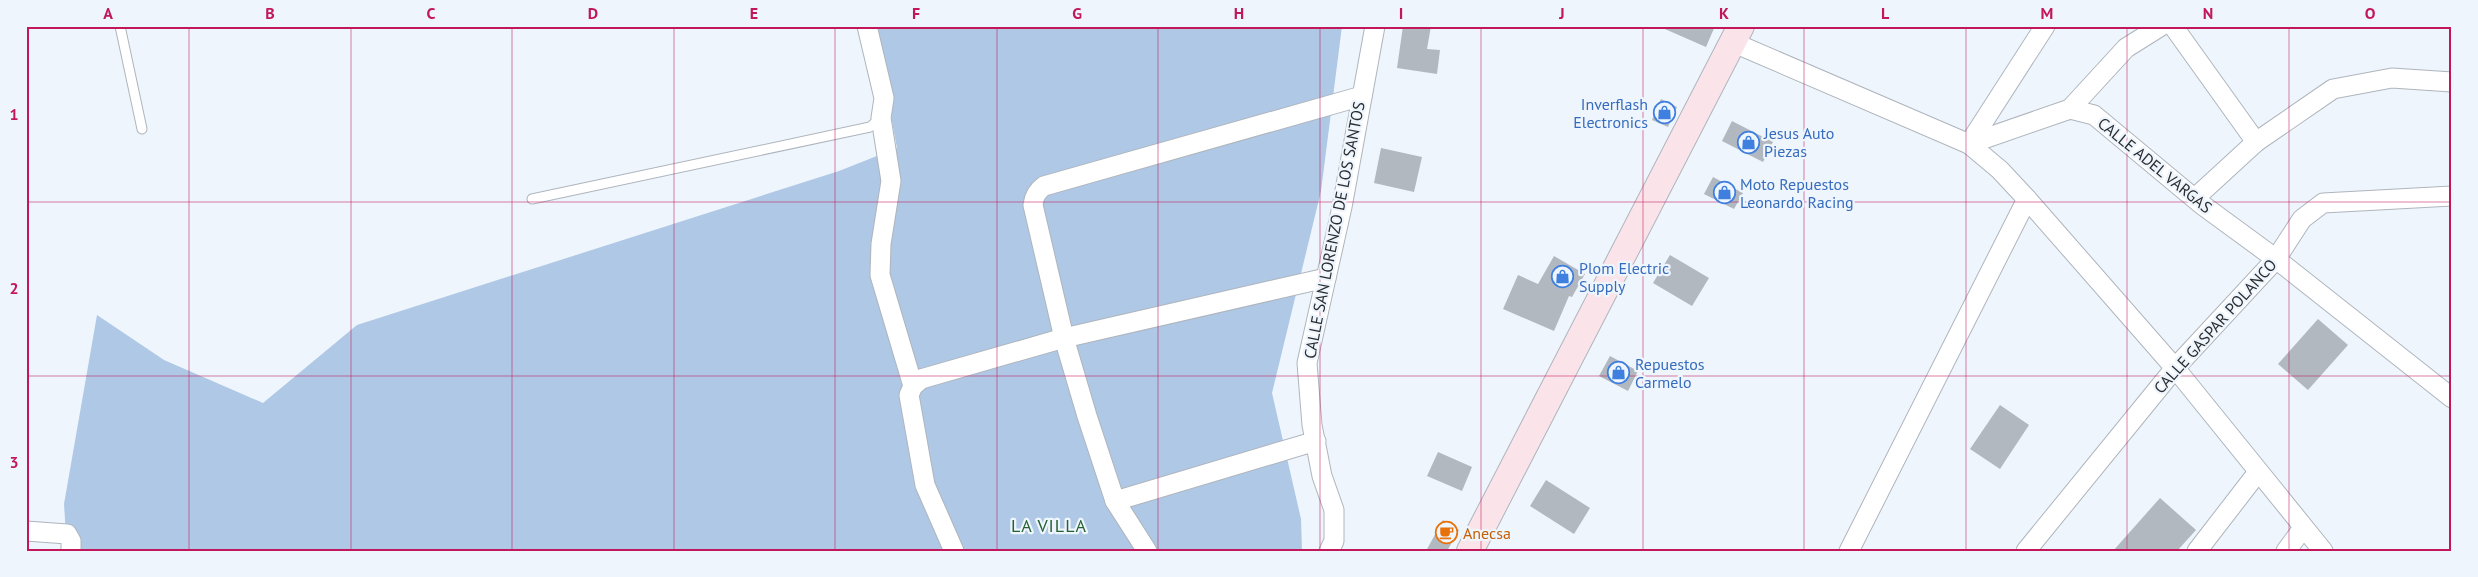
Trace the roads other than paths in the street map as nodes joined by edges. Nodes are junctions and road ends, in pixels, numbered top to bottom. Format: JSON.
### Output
{"nodes":[{"id":1,"x":120,"y":26,"type":"edge"},
{"id":2,"x":867,"y":26,"type":"edge"},
{"id":3,"x":1375,"y":26,"type":"edge"},
{"id":4,"x":2045,"y":26,"type":"edge"},
{"id":5,"x":2161,"y":26,"type":"edge"},
{"id":6,"x":2173,"y":26,"type":"edge"},
{"id":7,"x":1737,"y":34,"type":"edge"},
{"id":8,"x":2452,"y":82,"type":"edge"},
{"id":9,"x":1362,"y":96,"type":"junction"},
{"id":10,"x":2070,"y":109,"type":"junction"},
{"id":11,"x":880,"y":118,"type":"junction"},
{"id":12,"x":142,"y":130,"type":"dead end"},
{"id":13,"x":2256,"y":142,"type":"junction"},
{"id":14,"x":1969,"y":144,"type":"junction"},
{"id":15,"x":2452,"y":196,"type":"edge"},
{"id":16,"x":2195,"y":198,"type":"junction"},
{"id":17,"x":532,"y":199,"type":"dead end"},
{"id":18,"x":2027,"y":200,"type":"junction"},
{"id":19,"x":2276,"y":259,"type":"junction"},
{"id":20,"x":1326,"y":278,"type":"junction"},
{"id":21,"x":1064,"y":338,"type":"junction"},
{"id":22,"x":2175,"y":368,"type":"junction"},
{"id":23,"x":913,"y":386,"type":"junction"},
{"id":24,"x":2452,"y":398,"type":"edge"},
{"id":25,"x":1316,"y":442,"type":"junction"},
{"id":26,"x":2258,"y":472,"type":"junction"},
{"id":27,"x":1115,"y":501,"type":"junction"},
{"id":28,"x":2303,"y":528,"type":"junction"},
{"id":29,"x":26,"y":531,"type":"edge"},
{"id":30,"x":70,"y":544,"type":"edge"},
{"id":31,"x":954,"y":551,"type":"edge"},
{"id":32,"x":1147,"y":551,"type":"edge"},
{"id":33,"x":1328,"y":551,"type":"edge"},
{"id":34,"x":1470,"y":551,"type":"edge"},
{"id":35,"x":1849,"y":551,"type":"edge"},
{"id":36,"x":2026,"y":551,"type":"edge"},
{"id":37,"x":2197,"y":551,"type":"edge"},
{"id":38,"x":2286,"y":551,"type":"edge"},
{"id":39,"x":2323,"y":551,"type":"edge"}],
"edges":[{"from":1,"to":12,"type":"lane"},
{"from":2,"to":11,"type":"street"},
{"from":3,"to":9,"type":"street","name":"CALLE SAN LORENZO DE LOS SANTOS"},
{"from":4,"to":14,"type":"street"},
{"from":5,"to":10,"type":"street"},
{"from":6,"to":13,"type":"street"},
{"from":7,"to":14,"type":"street"},
{"from":7,"to":34,"type":"main road"},
{"from":8,"to":13,"type":"street"},
{"from":9,"to":20,"type":"street","name":"CALLE SAN LORENZO DE LOS SANTOS"},
{"from":9,"to":21,"type":"street"},
{"from":10,"to":14,"type":"street"},
{"from":10,"to":16,"type":"street","name":"CALLE ADEL VARGAS"},
{"from":11,"to":17,"type":"lane"},
{"from":11,"to":23,"type":"street"},
{"from":13,"to":16,"type":"street"},
{"from":14,"to":18,"type":"street"},
{"from":15,"to":19,"type":"street","name":"CALLE GASPAR POLANCO"},
{"from":16,"to":19,"type":"street","name":"CALLE ADEL VARGAS"},
{"from":18,"to":22,"type":"street"},
{"from":18,"to":35,"type":"street"},
{"from":19,"to":22,"type":"street","name":"CALLE GASPAR POLANCO"},
{"from":19,"to":24,"type":"street","name":"CALLE ADEL VARGAS"},
{"from":20,"to":21,"type":"street"},
{"from":20,"to":25,"type":"street","name":"CALLE SAN LORENZO DE LOS SANTOS"},
{"from":21,"to":23,"type":"street"},
{"from":21,"to":27,"type":"street"},
{"from":22,"to":26,"type":"street"},
{"from":22,"to":36,"type":"street","name":"CALLE GASPAR POLANCO"},
{"from":23,"to":31,"type":"street"},
{"from":25,"to":27,"type":"street"},
{"from":25,"to":33,"type":"street","name":"CALLE SAN LORENZO DE LOS SANTOS"},
{"from":26,"to":28,"type":"street"},
{"from":26,"to":37,"type":"street"},
{"from":27,"to":32,"type":"street"},
{"from":28,"to":38,"type":"street"},
{"from":28,"to":39,"type":"street"},
{"from":29,"to":30,"type":"street"}]}
